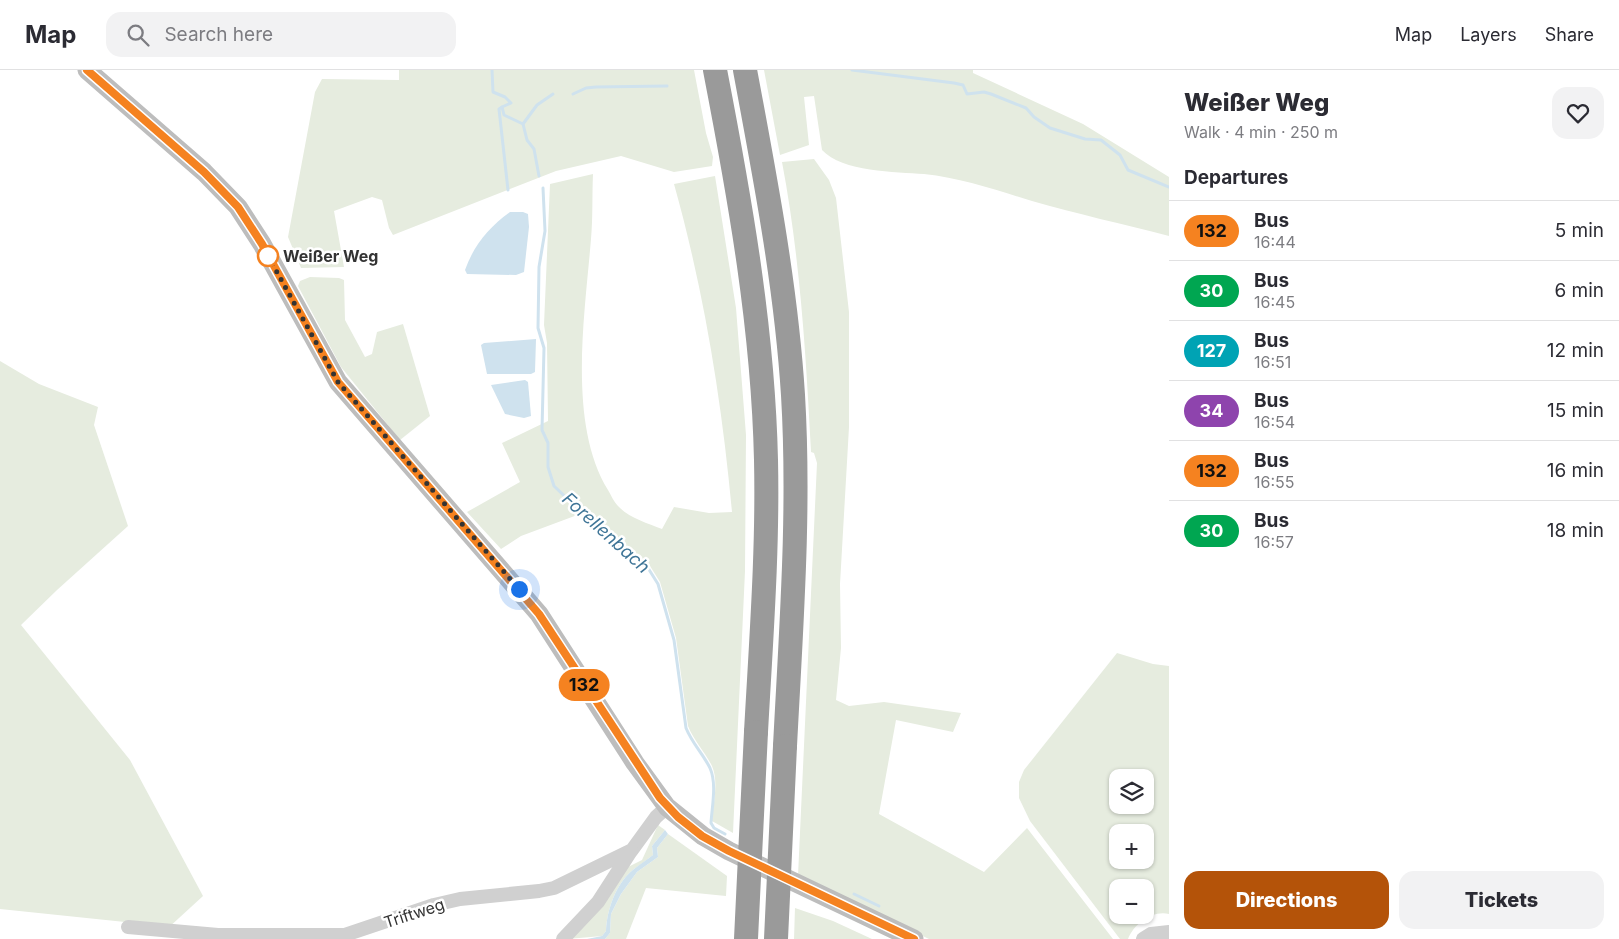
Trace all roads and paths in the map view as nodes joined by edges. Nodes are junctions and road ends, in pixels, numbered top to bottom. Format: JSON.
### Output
{"nodes":[{"id":1,"x":87,"y":70,"type":"edge"},
{"id":2,"x":715,"y":70,"type":"edge"},
{"id":3,"x":744,"y":70,"type":"edge"},
{"id":4,"x":667,"y":807,"type":"junction"},
{"id":5,"x":632,"y":850,"type":"junction"},
{"id":6,"x":128,"y":927,"type":"dead end"},
{"id":7,"x":1169,"y":932,"type":"edge"},
{"id":8,"x":564,"y":939,"type":"edge"},
{"id":9,"x":746,"y":939,"type":"edge"},
{"id":10,"x":776,"y":939,"type":"edge"},
{"id":11,"x":914,"y":939,"type":"edge"},
{"id":12,"x":1143,"y":939,"type":"edge"}],
"edges":[{"from":1,"to":4,"type":"main road"},
{"from":2,"to":9,"type":"highway","bridge":true},
{"from":3,"to":10,"type":"highway","bridge":true},
{"from":4,"to":5,"type":"street","name":"Triftweg"},
{"from":4,"to":11,"type":"main road"},
{"from":5,"to":6,"type":"street","name":"Triftweg"},
{"from":5,"to":8,"type":"street","name":"Triftweg"},
{"from":7,"to":12,"type":"street"}]}
